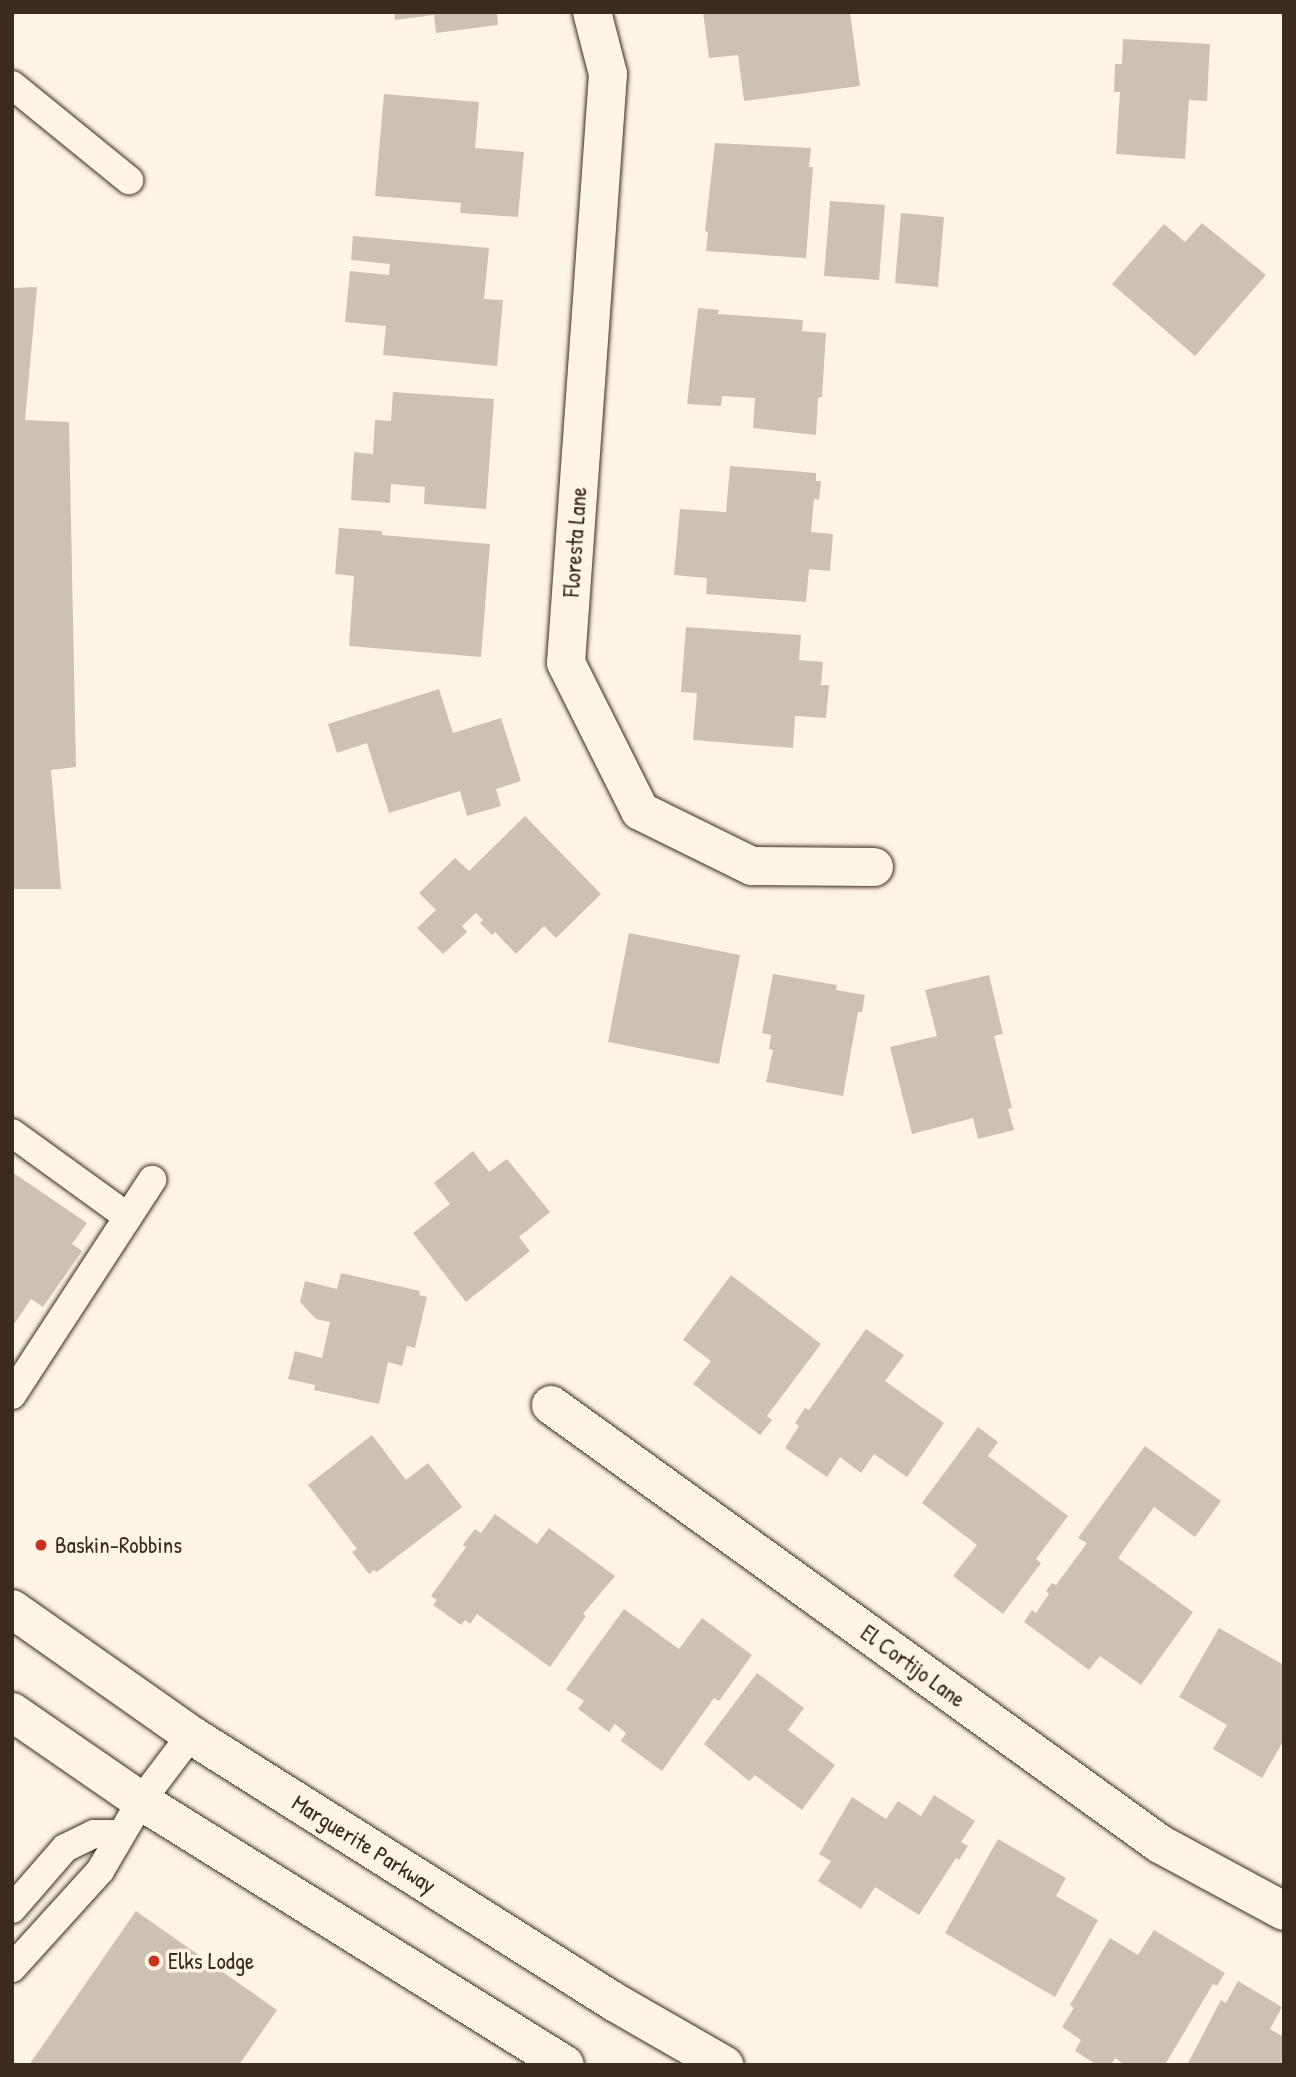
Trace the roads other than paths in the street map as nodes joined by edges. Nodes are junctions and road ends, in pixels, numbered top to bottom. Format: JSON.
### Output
{"nodes":[{"id":1,"x":592,"y":12,"type":"edge"},
{"id":2,"x":12,"y":85,"type":"edge"},
{"id":3,"x":129,"y":180,"type":"dead end"},
{"id":4,"x":874,"y":867,"type":"dead end"},
{"id":5,"x":12,"y":1133,"type":"edge"},
{"id":6,"x":152,"y":1180,"type":"dead end"},
{"id":7,"x":128,"y":1217,"type":"junction"},
{"id":8,"x":12,"y":1395,"type":"edge"},
{"id":9,"x":551,"y":1405,"type":"dead end"},
{"id":10,"x":12,"y":1609,"type":"edge"},
{"id":11,"x":12,"y":1712,"type":"edge"},
{"id":12,"x":191,"y":1735,"type":"junction"},
{"id":13,"x":141,"y":1801,"type":"junction"},
{"id":14,"x":121,"y":1834,"type":"junction"},
{"id":15,"x":12,"y":1909,"type":"edge"},
{"id":16,"x":1284,"y":1912,"type":"edge"},
{"id":17,"x":12,"y":1968,"type":"edge"},
{"id":18,"x":565,"y":2065,"type":"edge"},
{"id":19,"x":724,"y":2065,"type":"edge"}],
"edges":[{"from":1,"to":4,"type":"street","name":"Floresta Lane"},
{"from":2,"to":3,"type":"lane"},
{"from":5,"to":7,"type":"lane"},
{"from":6,"to":7,"type":"lane"},
{"from":7,"to":8,"type":"lane"},
{"from":9,"to":16,"type":"street","name":"El Cortijo Lane"},
{"from":10,"to":12,"type":"street","name":"Marguerite Parkway"},
{"from":11,"to":13,"type":"street"},
{"from":12,"to":13,"type":"lane"},
{"from":12,"to":19,"type":"street","name":"Marguerite Parkway"},
{"from":13,"to":14,"type":"lane"},
{"from":13,"to":18,"type":"street"},
{"from":14,"to":15,"type":"lane"},
{"from":14,"to":17,"type":"lane"}]}
